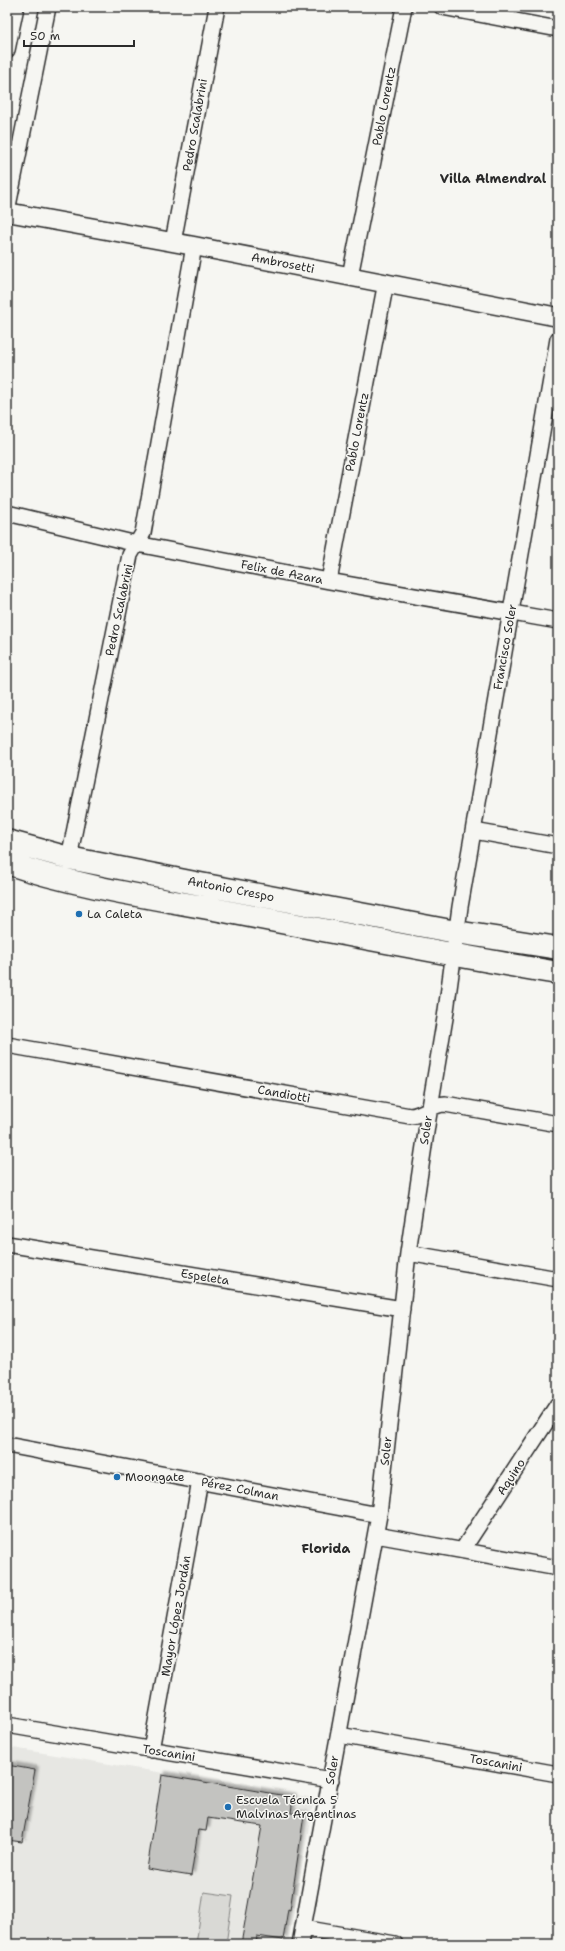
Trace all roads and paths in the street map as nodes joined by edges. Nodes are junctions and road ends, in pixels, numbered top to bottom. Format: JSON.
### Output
{"nodes":[{"id":1,"x":16,"y":7,"type":"edge"},
{"id":2,"x":48,"y":7,"type":"edge"},
{"id":3,"x":217,"y":7,"type":"edge"},
{"id":4,"x":404,"y":7,"type":"edge"},
{"id":5,"x":442,"y":7,"type":"edge"},
{"id":6,"x":558,"y":29,"type":"edge"},
{"id":7,"x":7,"y":50,"type":"edge"},
{"id":8,"x":7,"y":212,"type":"edge"},
{"id":9,"x":173,"y":242,"type":"junction"},
{"id":10,"x":194,"y":246,"type":"junction"},
{"id":11,"x":350,"y":276,"type":"junction"},
{"id":12,"x":386,"y":282,"type":"junction"},
{"id":13,"x":558,"y":317,"type":"edge"},
{"id":14,"x":558,"y":339,"type":"edge"},
{"id":15,"x":7,"y":514,"type":"edge"},
{"id":16,"x":137,"y":544,"type":"junction"},
{"id":17,"x":329,"y":581,"type":"junction"},
{"id":18,"x":511,"y":613,"type":"junction"},
{"id":19,"x":558,"y":621,"type":"edge"},
{"id":20,"x":474,"y":831,"type":"junction"},
{"id":21,"x":7,"y":841,"type":"edge"},
{"id":22,"x":558,"y":846,"type":"edge"},
{"id":23,"x":68,"y":858,"type":"junction"},
{"id":24,"x":7,"y":864,"type":"edge"},
{"id":25,"x":456,"y":932,"type":"junction"},
{"id":26,"x":558,"y":948,"type":"edge"},
{"id":27,"x":453,"y":955,"type":"junction"},
{"id":28,"x":558,"y":972,"type":"edge"},
{"id":29,"x":7,"y":1045,"type":"edge"},
{"id":30,"x":430,"y":1109,"type":"junction"},
{"id":31,"x":558,"y":1124,"type":"edge"},
{"id":32,"x":7,"y":1244,"type":"edge"},
{"id":33,"x":408,"y":1253,"type":"junction"},
{"id":34,"x":558,"y":1279,"type":"edge"},
{"id":35,"x":402,"y":1309,"type":"junction"},
{"id":36,"x":558,"y":1404,"type":"edge"},
{"id":37,"x":7,"y":1445,"type":"edge"},
{"id":38,"x":200,"y":1481,"type":"junction"},
{"id":39,"x":379,"y":1515,"type":"junction"},
{"id":40,"x":376,"y":1534,"type":"junction"},
{"id":41,"x":463,"y":1549,"type":"junction"},
{"id":42,"x":558,"y":1568,"type":"edge"},
{"id":43,"x":7,"y":1725,"type":"edge"},
{"id":44,"x":339,"y":1735,"type":"junction"},
{"id":45,"x":151,"y":1750,"type":"junction"},
{"id":46,"x":558,"y":1774,"type":"edge"},
{"id":47,"x":330,"y":1780,"type":"junction"},
{"id":48,"x":303,"y":1928,"type":"junction"},
{"id":49,"x":300,"y":1944,"type":"edge"},
{"id":50,"x":395,"y":1944,"type":"edge"}],
"edges":[{"from":1,"to":7,"type":"street"},
{"from":2,"to":8,"type":"street"},
{"from":3,"to":9,"type":"street","name":"Pedro Scalabrini"},
{"from":4,"to":11,"type":"street","name":"Pablo Lorentz"},
{"from":5,"to":6,"type":"street"},
{"from":8,"to":9,"type":"street","name":"Ambrosetti"},
{"from":9,"to":10,"type":"street","name":"Ambrosetti"},
{"from":10,"to":11,"type":"street","name":"Ambrosetti"},
{"from":10,"to":16,"type":"street","name":"Pedro Scalabrini"},
{"from":11,"to":12,"type":"street","name":"Ambrosetti"},
{"from":12,"to":13,"type":"street","name":"Ambrosetti"},
{"from":12,"to":17,"type":"street","name":"Pablo Lorentz"},
{"from":14,"to":18,"type":"street","name":"Francisco Soler"},
{"from":15,"to":16,"type":"street","name":"Felix de Azara"},
{"from":16,"to":17,"type":"street","name":"Felix de Azara"},
{"from":16,"to":23,"type":"street","name":"Pedro Scalabrini"},
{"from":17,"to":18,"type":"street","name":"Felix de Azara"},
{"from":18,"to":19,"type":"street","name":"Felix de Azara"},
{"from":18,"to":20,"type":"street","name":"Francisco Soler"},
{"from":20,"to":22,"type":"street"},
{"from":20,"to":25,"type":"street","name":"Francisco Soler"},
{"from":21,"to":23,"type":"main road","name":"Antonio Crespo"},
{"from":23,"to":25,"type":"main road","name":"Antonio Crespo"},
{"from":24,"to":27,"type":"main road","name":"Antonio Crespo"},
{"from":25,"to":26,"type":"main road","name":"Antonio Crespo"},
{"from":25,"to":27,"type":"street","name":"Francisco Soler"},
{"from":27,"to":28,"type":"main road","name":"Antonio Crespo"},
{"from":27,"to":30,"type":"street","name":"Soler"},
{"from":29,"to":30,"type":"street","name":"Candiotti"},
{"from":30,"to":31,"type":"street","name":"Candiotti"},
{"from":30,"to":33,"type":"street","name":"Soler"},
{"from":32,"to":35,"type":"street","name":"Espeleta"},
{"from":33,"to":34,"type":"street"},
{"from":33,"to":35,"type":"street","name":"Soler"},
{"from":35,"to":39,"type":"street","name":"Soler"},
{"from":36,"to":41,"type":"street","name":"Aquino"},
{"from":37,"to":38,"type":"street","name":"Pérez Colman"},
{"from":38,"to":39,"type":"street","name":"Pérez Colman"},
{"from":38,"to":45,"type":"street","name":"Mayor López Jordán"},
{"from":39,"to":40,"type":"street","name":"Soler"},
{"from":40,"to":41,"type":"street"},
{"from":40,"to":44,"type":"street","name":"Soler"},
{"from":41,"to":42,"type":"street"},
{"from":43,"to":45,"type":"street","name":"Toscanini"},
{"from":44,"to":46,"type":"street","name":"Toscanini"},
{"from":44,"to":47,"type":"street","name":"Soler"},
{"from":45,"to":47,"type":"street","name":"Toscanini"},
{"from":47,"to":48,"type":"street","name":"Soler"},
{"from":48,"to":49,"type":"street","name":"Soler"},
{"from":48,"to":50,"type":"street"}]}
